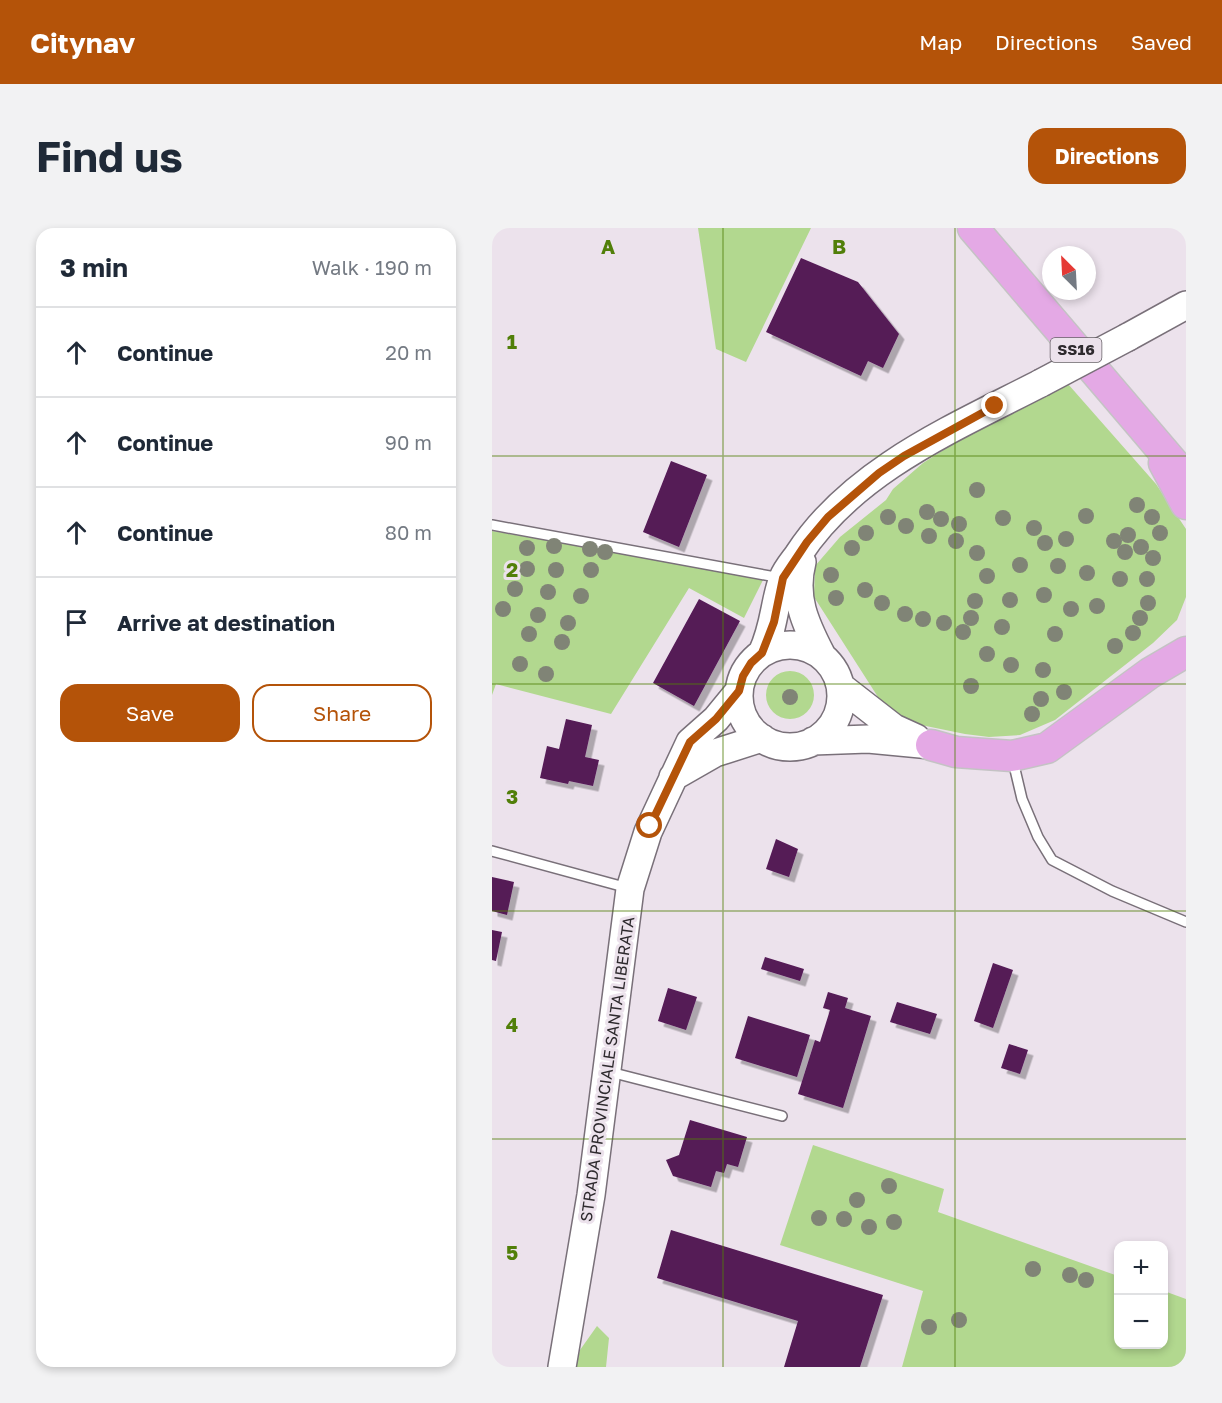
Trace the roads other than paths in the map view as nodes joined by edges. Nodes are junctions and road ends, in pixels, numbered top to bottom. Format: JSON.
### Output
{"nodes":[{"id":1,"x":973,"y":228,"type":"edge"},
{"id":2,"x":1186,"y":305,"type":"edge"},
{"id":3,"x":1185,"y":483,"type":"edge"},
{"id":4,"x":492,"y":525,"type":"edge"},
{"id":5,"x":807,"y":542,"type":"junction"},
{"id":6,"x":783,"y":578,"type":"junction"},
{"id":7,"x":1186,"y":631,"type":"edge"},
{"id":8,"x":1186,"y":652,"type":"edge"},
{"id":9,"x":762,"y":653,"type":"junction"},
{"id":10,"x":821,"y":654,"type":"junction"},
{"id":11,"x":1150,"y":673,"type":"junction"},
{"id":12,"x":840,"y":686,"type":"junction"},
{"id":13,"x":739,"y":691,"type":"junction"},
{"id":14,"x":762,"y":738,"type":"junction"},
{"id":15,"x":813,"y":741,"type":"junction"},
{"id":16,"x":931,"y":745,"type":"junction"},
{"id":17,"x":1012,"y":756,"type":"junction"},
{"id":18,"x":673,"y":777,"type":"junction"},
{"id":19,"x":492,"y":851,"type":"edge"},
{"id":20,"x":630,"y":889,"type":"junction"},
{"id":21,"x":1186,"y":922,"type":"edge"},
{"id":22,"x":608,"y":1071,"type":"junction"},
{"id":23,"x":782,"y":1116,"type":"dead end"},
{"id":24,"x":562,"y":1367,"type":"edge"}],
"edges":[{"from":1,"to":3,"type":"main road","number":"SS16"},
{"from":2,"to":5,"type":"main road","bridge":true},
{"from":4,"to":6,"type":"lane"},
{"from":5,"to":6,"type":"main road"},
{"from":5,"to":10,"type":"main road"},
{"from":6,"to":9,"type":"main road"},
{"from":7,"to":11,"type":"main road"},
{"from":8,"to":11,"type":"main road"},
{"from":9,"to":10,"type":"main road"},
{"from":9,"to":13,"type":"main road"},
{"from":10,"to":12,"type":"main road"},
{"from":11,"to":17,"type":"main road"},
{"from":12,"to":15,"type":"main road"},
{"from":12,"to":16,"type":"main road"},
{"from":13,"to":14,"type":"main road"},
{"from":13,"to":18,"type":"main road","name":"STRADA PROVINCIALE SANTA LIBERATA"},
{"from":14,"to":15,"type":"main road"},
{"from":14,"to":18,"type":"main road"},
{"from":15,"to":16,"type":"main road"},
{"from":16,"to":17,"type":"main road"},
{"from":17,"to":21,"type":"lane"},
{"from":18,"to":20,"type":"main road","name":"STRADA PROVINCIALE SANTA LIBERATA"},
{"from":19,"to":20,"type":"lane"},
{"from":20,"to":22,"type":"main road","name":"STRADA PROVINCIALE SANTA LIBERATA"},
{"from":22,"to":23,"type":"lane"},
{"from":22,"to":24,"type":"main road","name":"STRADA PROVINCIALE SANTA LIBERATA"}]}
